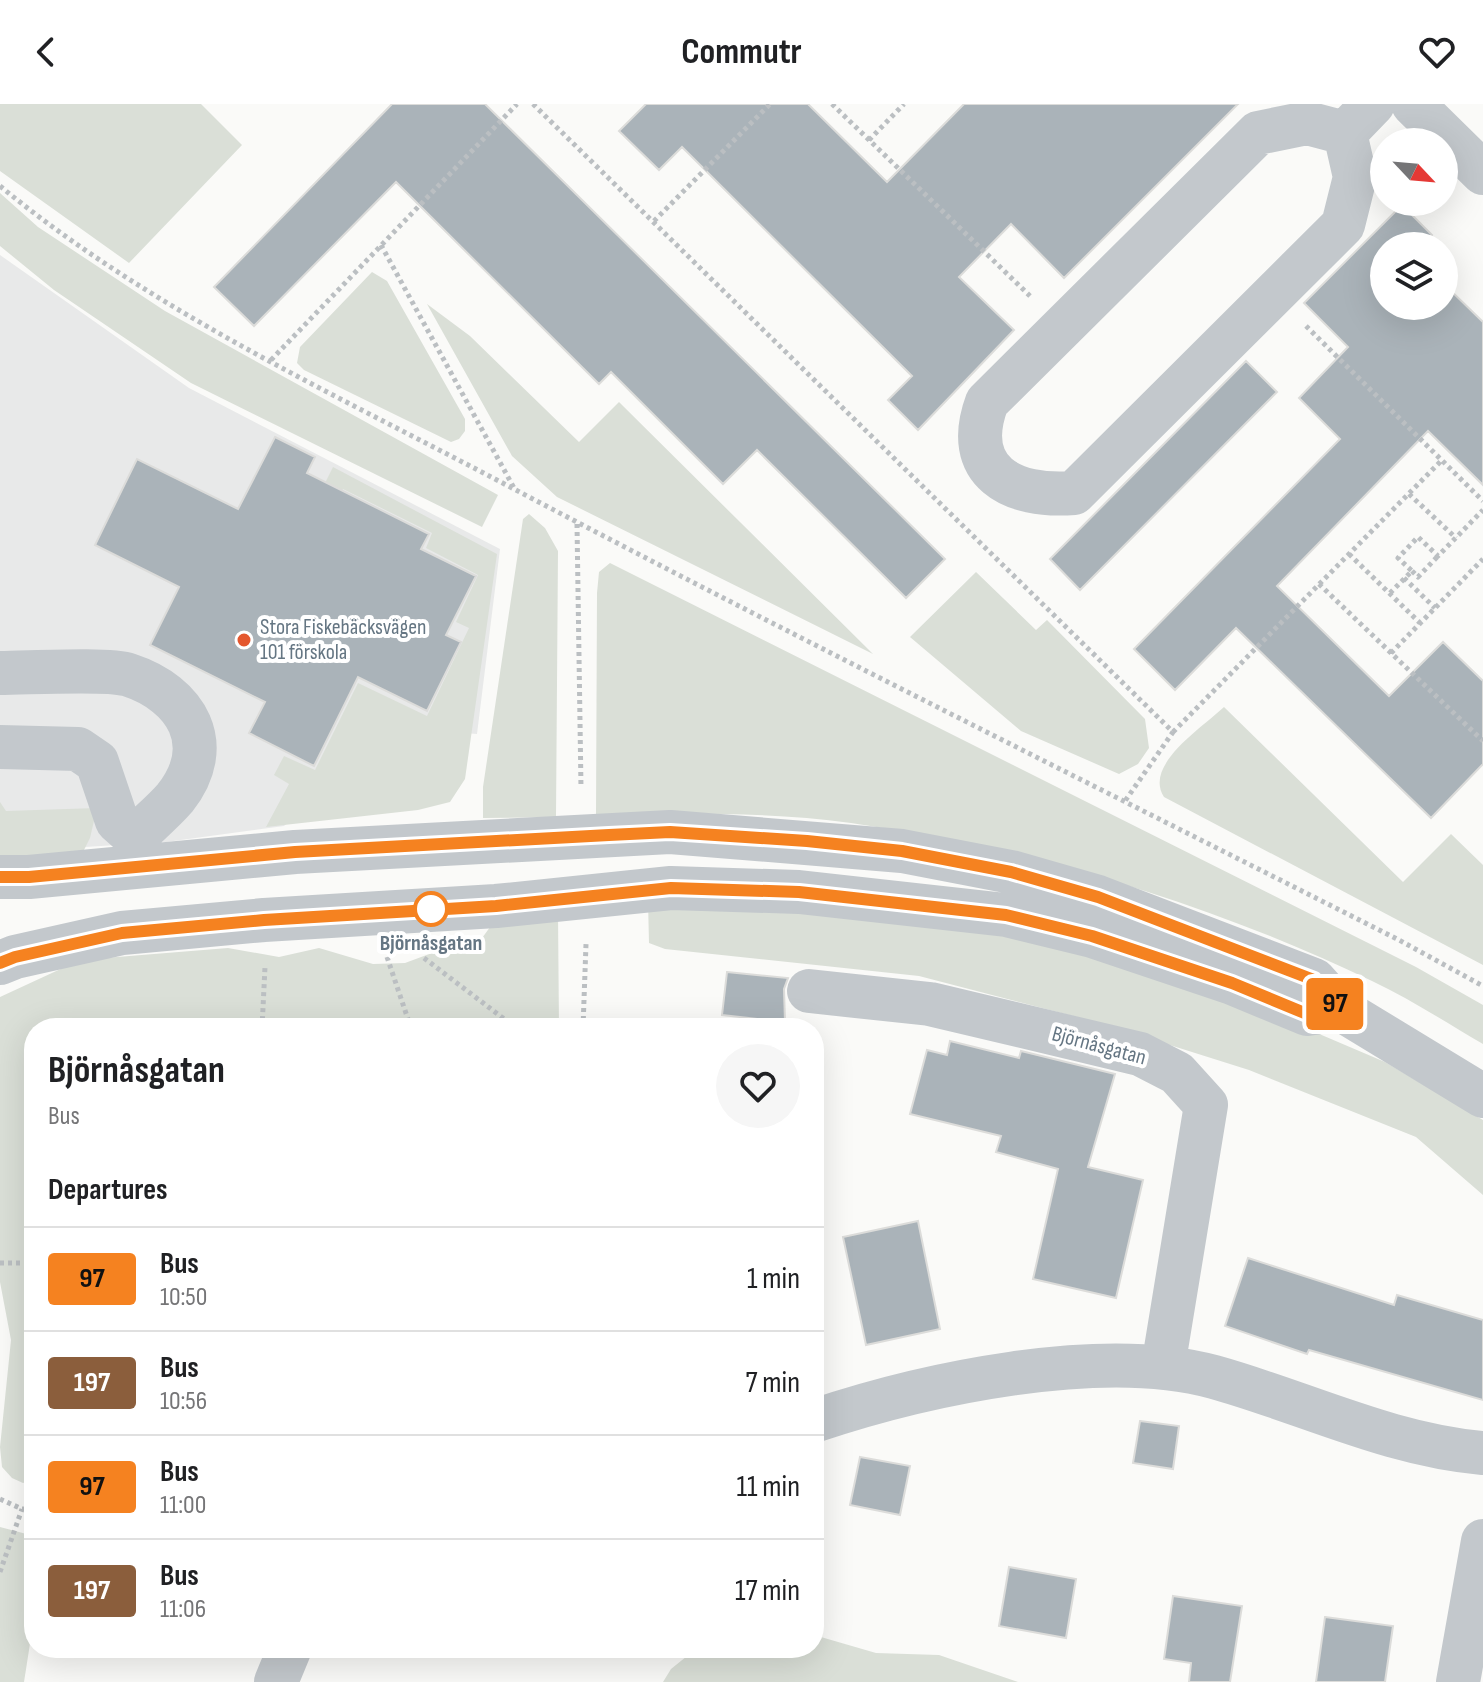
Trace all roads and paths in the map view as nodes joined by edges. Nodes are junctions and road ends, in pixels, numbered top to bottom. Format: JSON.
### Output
{"nodes":[{"id":1,"x":517,"y":104,"type":"edge"},
{"id":2,"x":533,"y":104,"type":"edge"},
{"id":3,"x":770,"y":104,"type":"edge"},
{"id":4,"x":832,"y":104,"type":"edge"},
{"id":5,"x":904,"y":104,"type":"edge"},
{"id":6,"x":1413,"y":104,"type":"edge"},
{"id":7,"x":1359,"y":118,"type":"edge"},
{"id":8,"x":869,"y":140,"type":"junction"},
{"id":9,"x":1483,"y":173,"type":"edge"},
{"id":10,"x":0,"y":186,"type":"edge"},
{"id":11,"x":654,"y":221,"type":"junction"},
{"id":12,"x":381,"y":245,"type":"junction"},
{"id":13,"x":1274,"y":294,"type":"junction"},
{"id":14,"x":1062,"y":327,"type":"junction"},
{"id":15,"x":270,"y":360,"type":"junction"},
{"id":16,"x":1442,"y":460,"type":"junction"},
{"id":17,"x":515,"y":489,"type":"junction"},
{"id":18,"x":1409,"y":494,"type":"junction"},
{"id":19,"x":1483,"y":501,"type":"edge"},
{"id":20,"x":1483,"y":510,"type":"edge"},
{"id":21,"x":577,"y":524,"type":"junction"},
{"id":22,"x":1456,"y":538,"type":"junction"},
{"id":23,"x":1349,"y":554,"type":"junction"},
{"id":24,"x":1438,"y":556,"type":"junction"},
{"id":25,"x":1483,"y":559,"type":"edge"},
{"id":26,"x":1412,"y":571,"type":"junction"},
{"id":27,"x":1404,"y":578,"type":"junction"},
{"id":28,"x":1319,"y":584,"type":"junction"},
{"id":29,"x":1390,"y":593,"type":"junction"},
{"id":30,"x":1435,"y":608,"type":"junction"},
{"id":31,"x":1420,"y":623,"type":"junction"},
{"id":32,"x":1391,"y":653,"type":"junction"},
{"id":33,"x":0,"y":673,"type":"edge"},
{"id":34,"x":1173,"y":732,"type":"junction"},
{"id":35,"x":1483,"y":741,"type":"edge"},
{"id":36,"x":0,"y":747,"type":"edge"},
{"id":37,"x":581,"y":788,"type":"dead end"},
{"id":38,"x":1125,"y":801,"type":"junction"},
{"id":39,"x":136,"y":852,"type":"junction"},
{"id":40,"x":0,"y":877,"type":"edge"},
{"id":41,"x":586,"y":931,"type":"dead end"},
{"id":42,"x":395,"y":951,"type":"dead end"},
{"id":43,"x":419,"y":955,"type":"dead end"},
{"id":44,"x":0,"y":963,"type":"edge"},
{"id":45,"x":1483,"y":986,"type":"edge"},
{"id":46,"x":809,"y":991,"type":"dead end"},
{"id":47,"x":1340,"y":1009,"type":"junction"},
{"id":48,"x":408,"y":1018,"type":"edge"},
{"id":49,"x":503,"y":1018,"type":"edge"},
{"id":50,"x":583,"y":1018,"type":"edge"},
{"id":51,"x":1483,"y":1096,"type":"edge"},
{"id":52,"x":0,"y":1263,"type":"edge"},
{"id":53,"x":24,"y":1263,"type":"edge"},
{"id":54,"x":1163,"y":1367,"type":"junction"},
{"id":55,"x":824,"y":1418,"type":"edge"},
{"id":56,"x":1483,"y":1453,"type":"edge"},
{"id":57,"x":0,"y":1499,"type":"edge"},
{"id":58,"x":22,"y":1509,"type":"joint"},
{"id":59,"x":1483,"y":1541,"type":"edge"},
{"id":60,"x":0,"y":1572,"type":"edge"},
{"id":61,"x":1458,"y":1682,"type":"edge"}],
"edges":[{"from":1,"to":12,"type":"path"},
{"from":2,"to":11,"type":"path"},
{"from":3,"to":11,"type":"path"},
{"from":4,"to":8,"type":"path"},
{"from":5,"to":8,"type":"path"},
{"from":6,"to":9,"type":"street"},
{"from":7,"to":13,"type":"street"},
{"from":7,"to":14,"type":"street"},
{"from":8,"to":14,"type":"path"},
{"from":10,"to":15,"type":"path"},
{"from":11,"to":34,"type":"path"},
{"from":12,"to":15,"type":"path"},
{"from":12,"to":17,"type":"path"},
{"from":13,"to":14,"type":"street"},
{"from":13,"to":16,"type":"path"},
{"from":15,"to":17,"type":"path"},
{"from":16,"to":18,"type":"path"},
{"from":16,"to":19,"type":"path"},
{"from":17,"to":21,"type":"path"},
{"from":18,"to":22,"type":"path"},
{"from":18,"to":23,"type":"path"},
{"from":20,"to":22,"type":"path"},
{"from":21,"to":37,"type":"path"},
{"from":21,"to":38,"type":"path"},
{"from":22,"to":24,"type":"path"},
{"from":23,"to":28,"type":"path"},
{"from":23,"to":29,"type":"path"},
{"from":24,"to":26,"type":"path"},
{"from":24,"to":26,"type":"path"},
{"from":25,"to":30,"type":"path"},
{"from":26,"to":27,"type":"path"},
{"from":27,"to":29,"type":"path"},
{"from":27,"to":30,"type":"path"},
{"from":28,"to":32,"type":"path"},
{"from":28,"to":34,"type":"path"},
{"from":29,"to":31,"type":"path"},
{"from":30,"to":31,"type":"path"},
{"from":31,"to":32,"type":"path"},
{"from":32,"to":35,"type":"path"},
{"from":33,"to":39,"type":"street"},
{"from":34,"to":38,"type":"path"},
{"from":36,"to":39,"type":"street"},
{"from":38,"to":45,"type":"path"},
{"from":39,"to":40,"type":"street"},
{"from":39,"to":47,"type":"street"},
{"from":41,"to":50,"type":"path"},
{"from":42,"to":48,"type":"path"},
{"from":43,"to":49,"type":"path"},
{"from":44,"to":47,"type":"street"},
{"from":46,"to":54,"type":"street","name":"Björnåsgatan"},
{"from":47,"to":51,"type":"street"},
{"from":52,"to":53,"type":"path"},
{"from":54,"to":55,"type":"street"},
{"from":54,"to":56,"type":"street"},
{"from":57,"to":58,"type":"path"},
{"from":58,"to":60,"type":"path"},
{"from":59,"to":61,"type":"street"}]}
